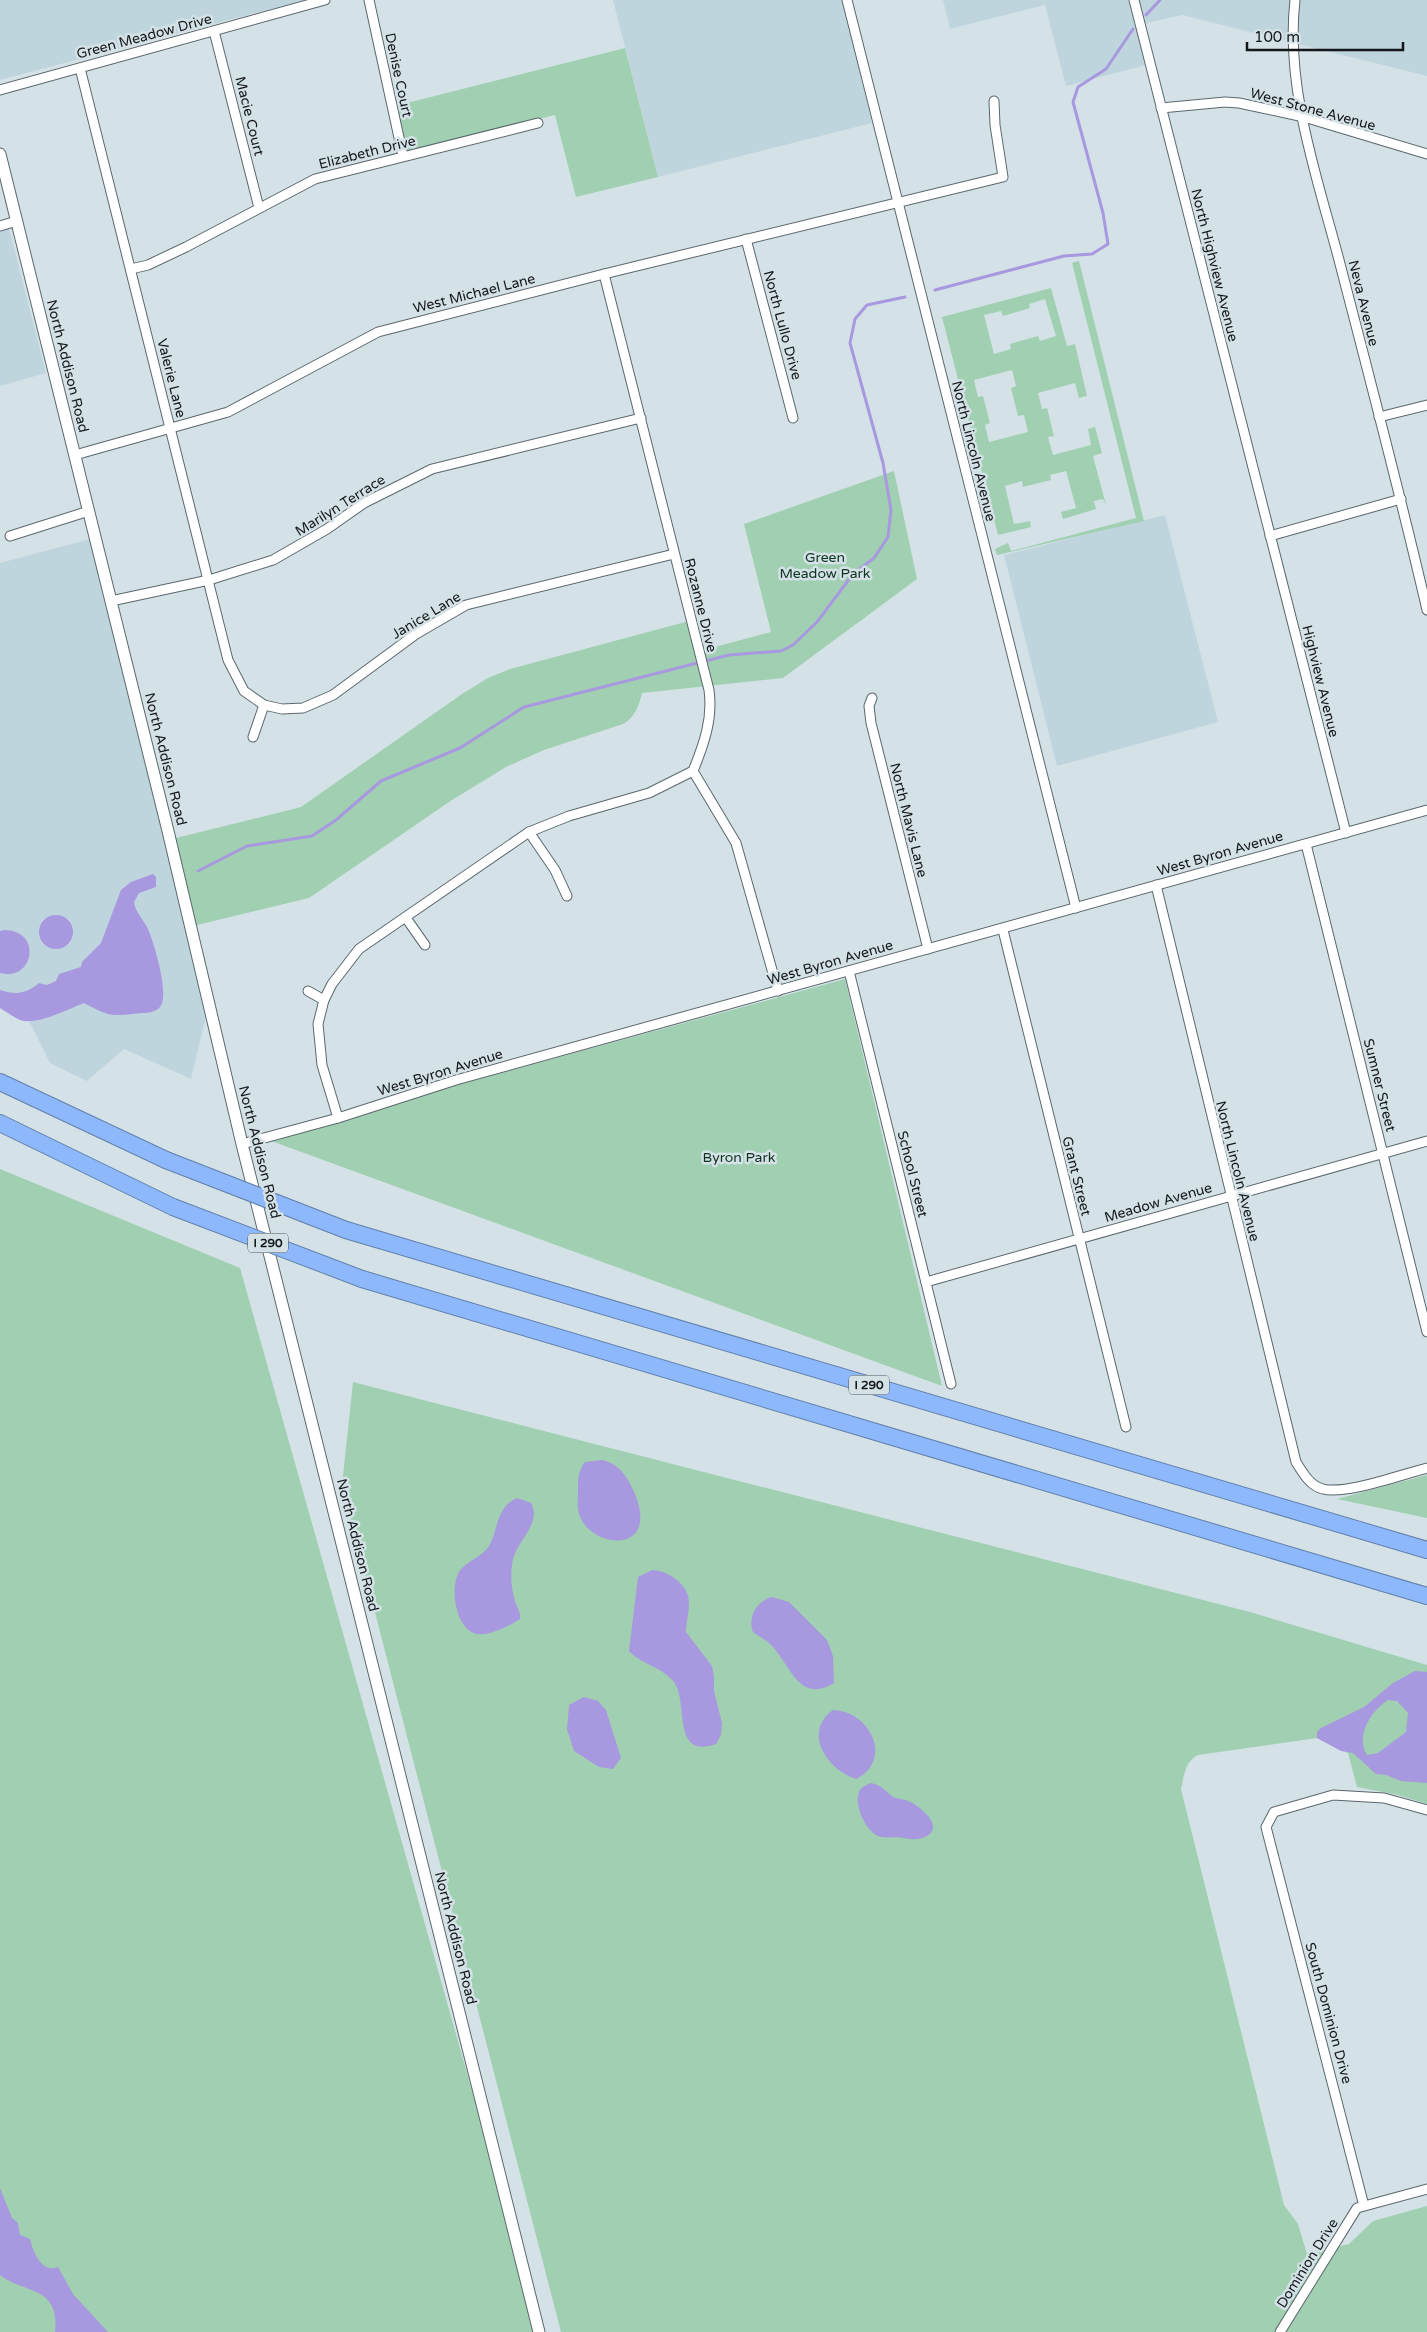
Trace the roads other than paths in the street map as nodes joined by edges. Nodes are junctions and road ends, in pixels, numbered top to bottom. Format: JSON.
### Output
{"nodes":[{"id":1,"x":325,"y":0,"type":"edge"},
{"id":2,"x":369,"y":0,"type":"edge"},
{"id":3,"x":847,"y":0,"type":"edge"},
{"id":4,"x":1134,"y":0,"type":"edge"},
{"id":5,"x":1295,"y":0,"type":"edge"},
{"id":6,"x":214,"y":31,"type":"junction"},
{"id":7,"x":80,"y":68,"type":"junction"},
{"id":8,"x":0,"y":90,"type":"edge"},
{"id":9,"x":994,"y":102,"type":"dead end"},
{"id":10,"x":1161,"y":108,"type":"junction"},
{"id":11,"x":1304,"y":117,"type":"junction"},
{"id":12,"x":538,"y":123,"type":"dead end"},
{"id":13,"x":0,"y":154,"type":"edge"},
{"id":14,"x":1427,"y":154,"type":"edge"},
{"id":15,"x":403,"y":156,"type":"junction"},
{"id":16,"x":897,"y":202,"type":"junction"},
{"id":17,"x":259,"y":208,"type":"junction"},
{"id":18,"x":17,"y":221,"type":"junction"},
{"id":19,"x":0,"y":226,"type":"edge"},
{"id":20,"x":746,"y":239,"type":"junction"},
{"id":21,"x":131,"y":270,"type":"junction"},
{"id":22,"x":604,"y":274,"type":"junction"},
{"id":23,"x":1427,"y":405,"type":"edge"},
{"id":24,"x":1379,"y":417,"type":"junction"},
{"id":25,"x":641,"y":418,"type":"junction"},
{"id":26,"x":793,"y":418,"type":"dead end"},
{"id":27,"x":171,"y":429,"type":"junction"},
{"id":28,"x":74,"y":455,"type":"junction"},
{"id":29,"x":1401,"y":499,"type":"junction"},
{"id":30,"x":89,"y":511,"type":"junction"},
{"id":31,"x":10,"y":536,"type":"dead end"},
{"id":32,"x":1270,"y":536,"type":"junction"},
{"id":33,"x":674,"y":554,"type":"junction"},
{"id":34,"x":209,"y":580,"type":"junction"},
{"id":35,"x":111,"y":601,"type":"junction"},
{"id":36,"x":1427,"y":610,"type":"edge"},
{"id":37,"x":244,"y":691,"type":"joint"},
{"id":38,"x":872,"y":698,"type":"dead end"},
{"id":39,"x":264,"y":705,"type":"junction"},
{"id":40,"x":253,"y":737,"type":"dead end"},
{"id":41,"x":693,"y":771,"type":"junction"},
{"id":42,"x":1427,"y":810,"type":"edge"},
{"id":43,"x":529,"y":832,"type":"junction"},
{"id":44,"x":1346,"y":833,"type":"junction"},
{"id":45,"x":1306,"y":844,"type":"junction"},
{"id":46,"x":1156,"y":886,"type":"junction"},
{"id":47,"x":567,"y":896,"type":"dead end"},
{"id":48,"x":1076,"y":908,"type":"junction"},
{"id":49,"x":406,"y":918,"type":"junction"},
{"id":50,"x":1003,"y":930,"type":"junction"},
{"id":51,"x":425,"y":946,"type":"dead end"},
{"id":52,"x":928,"y":949,"type":"junction"},
{"id":53,"x":849,"y":971,"type":"junction"},
{"id":54,"x":308,"y":991,"type":"dead end"},
{"id":55,"x":778,"y":991,"type":"junction"},
{"id":56,"x":324,"y":1000,"type":"junction"},
{"id":57,"x":0,"y":1082,"type":"edge"},
{"id":58,"x":338,"y":1118,"type":"junction"},
{"id":59,"x":0,"y":1123,"type":"edge"},
{"id":60,"x":1427,"y":1141,"type":"edge"},
{"id":61,"x":242,"y":1144,"type":"junction"},
{"id":62,"x":1382,"y":1153,"type":"junction"},
{"id":63,"x":1230,"y":1196,"type":"junction"},
{"id":64,"x":1078,"y":1239,"type":"junction"},
{"id":65,"x":926,"y":1282,"type":"junction"},
{"id":66,"x":1427,"y":1332,"type":"edge"},
{"id":67,"x":951,"y":1384,"type":"dead end"},
{"id":68,"x":1126,"y":1428,"type":"dead end"},
{"id":69,"x":1427,"y":1468,"type":"edge"},
{"id":70,"x":1427,"y":1550,"type":"edge"},
{"id":71,"x":1427,"y":1596,"type":"edge"},
{"id":72,"x":1427,"y":1810,"type":"edge"},
{"id":73,"x":1427,"y":2189,"type":"edge"},
{"id":74,"x":1361,"y":2207,"type":"junction"},
{"id":75,"x":539,"y":2332,"type":"edge"},
{"id":76,"x":1280,"y":2332,"type":"edge"}],
"edges":[{"from":1,"to":6,"type":"street","name":"Green Meadow Drive"},
{"from":2,"to":15,"type":"street","name":"Denise Court"},
{"from":3,"to":16,"type":"street","name":"North Lincoln Avenue"},
{"from":4,"to":10,"type":"street","name":"North Highview Avenue"},
{"from":5,"to":11,"type":"street","name":"Neva Avenue"},
{"from":6,"to":7,"type":"street","name":"Green Meadow Drive"},
{"from":6,"to":17,"type":"street","name":"Macie Court"},
{"from":7,"to":8,"type":"street","name":"Green Meadow Drive"},
{"from":7,"to":21,"type":"street","name":"Valerie Lane"},
{"from":9,"to":16,"type":"street","name":"West Michael Lane"},
{"from":10,"to":11,"type":"street","name":"West Stone Avenue"},
{"from":10,"to":32,"type":"street","name":"North Highview Avenue"},
{"from":11,"to":14,"type":"street","name":"West Stone Avenue"},
{"from":11,"to":24,"type":"street","name":"Neva Avenue"},
{"from":12,"to":15,"type":"street","name":"Elizabeth Drive"},
{"from":13,"to":18,"type":"street","name":"North Addison Road"},
{"from":15,"to":17,"type":"street","name":"Elizabeth Drive"},
{"from":16,"to":20,"type":"street","name":"West Michael Lane"},
{"from":16,"to":48,"type":"street","name":"North Lincoln Avenue"},
{"from":17,"to":21,"type":"street","name":"Elizabeth Drive"},
{"from":18,"to":19,"type":"street"},
{"from":18,"to":28,"type":"street","name":"North Addison Road"},
{"from":20,"to":22,"type":"street","name":"West Michael Lane"},
{"from":20,"to":26,"type":"street","name":"North Lullo Drive"},
{"from":21,"to":27,"type":"street","name":"Valerie Lane"},
{"from":22,"to":25,"type":"street","name":"Rozanne Drive"},
{"from":22,"to":27,"type":"street","name":"West Michael Lane"},
{"from":23,"to":24,"type":"street"},
{"from":24,"to":29,"type":"street","name":"Neva Avenue"},
{"from":25,"to":33,"type":"street","name":"Rozanne Drive"},
{"from":25,"to":34,"type":"street","name":"Marilyn Terrace"},
{"from":27,"to":28,"type":"street","name":"West Michael Lane"},
{"from":27,"to":34,"type":"street","name":"Valerie Lane"},
{"from":28,"to":30,"type":"street","name":"North Addison Road"},
{"from":29,"to":32,"type":"street"},
{"from":29,"to":36,"type":"street","name":"Neva Avenue"},
{"from":30,"to":31,"type":"street"},
{"from":30,"to":35,"type":"street","name":"North Addison Road"},
{"from":32,"to":44,"type":"street","name":"Highview Avenue"},
{"from":33,"to":39,"type":"street","name":"Janice Lane"},
{"from":33,"to":41,"type":"street","name":"Rozanne Drive"},
{"from":34,"to":35,"type":"street","name":"Marilyn Terrace"},
{"from":34,"to":37,"type":"street","name":"Valerie Lane"},
{"from":35,"to":61,"type":"street","name":"North Addison Road"},
{"from":37,"to":39,"type":"street","name":"Janice Lane"},
{"from":38,"to":52,"type":"street","name":"North Mavis Lane"},
{"from":39,"to":40,"type":"street"},
{"from":41,"to":43,"type":"street"},
{"from":41,"to":55,"type":"street"},
{"from":42,"to":44,"type":"street","name":"West Byron Avenue"},
{"from":43,"to":47,"type":"street"},
{"from":43,"to":49,"type":"street"},
{"from":44,"to":45,"type":"street","name":"West Byron Avenue"},
{"from":45,"to":46,"type":"street","name":"West Byron Avenue"},
{"from":45,"to":62,"type":"street","name":"Sumner Street"},
{"from":46,"to":48,"type":"street","name":"West Byron Avenue"},
{"from":46,"to":63,"type":"street","name":"North Lincoln Avenue"},
{"from":48,"to":50,"type":"street","name":"West Byron Avenue"},
{"from":49,"to":51,"type":"street"},
{"from":49,"to":56,"type":"street"},
{"from":50,"to":52,"type":"street","name":"West Byron Avenue"},
{"from":50,"to":64,"type":"street","name":"Grant Street"},
{"from":52,"to":53,"type":"street","name":"West Byron Avenue"},
{"from":53,"to":55,"type":"street","name":"West Byron Avenue"},
{"from":53,"to":65,"type":"street","name":"School Street"},
{"from":54,"to":56,"type":"street"},
{"from":55,"to":58,"type":"street","name":"West Byron Avenue"},
{"from":56,"to":58,"type":"street"},
{"from":57,"to":70,"type":"highway","number":"I 290","bridge":true},
{"from":58,"to":61,"type":"street","name":"West Byron Avenue"},
{"from":59,"to":71,"type":"highway","number":"I 290","bridge":true},
{"from":60,"to":62,"type":"street","name":"Meadow Avenue"},
{"from":61,"to":75,"type":"street","name":"North Addison Road"},
{"from":62,"to":63,"type":"street","name":"Meadow Avenue"},
{"from":62,"to":66,"type":"street","name":"Sumner Street"},
{"from":63,"to":64,"type":"street","name":"Meadow Avenue"},
{"from":63,"to":69,"type":"street","name":"North Lincoln Avenue"},
{"from":64,"to":65,"type":"street","name":"Meadow Avenue"},
{"from":64,"to":68,"type":"street","name":"Grant Street"},
{"from":65,"to":67,"type":"street","name":"School Street"},
{"from":72,"to":74,"type":"street","name":"South Dominion Drive"},
{"from":73,"to":74,"type":"street"},
{"from":74,"to":76,"type":"street","name":"Dominion Drive"}]}
